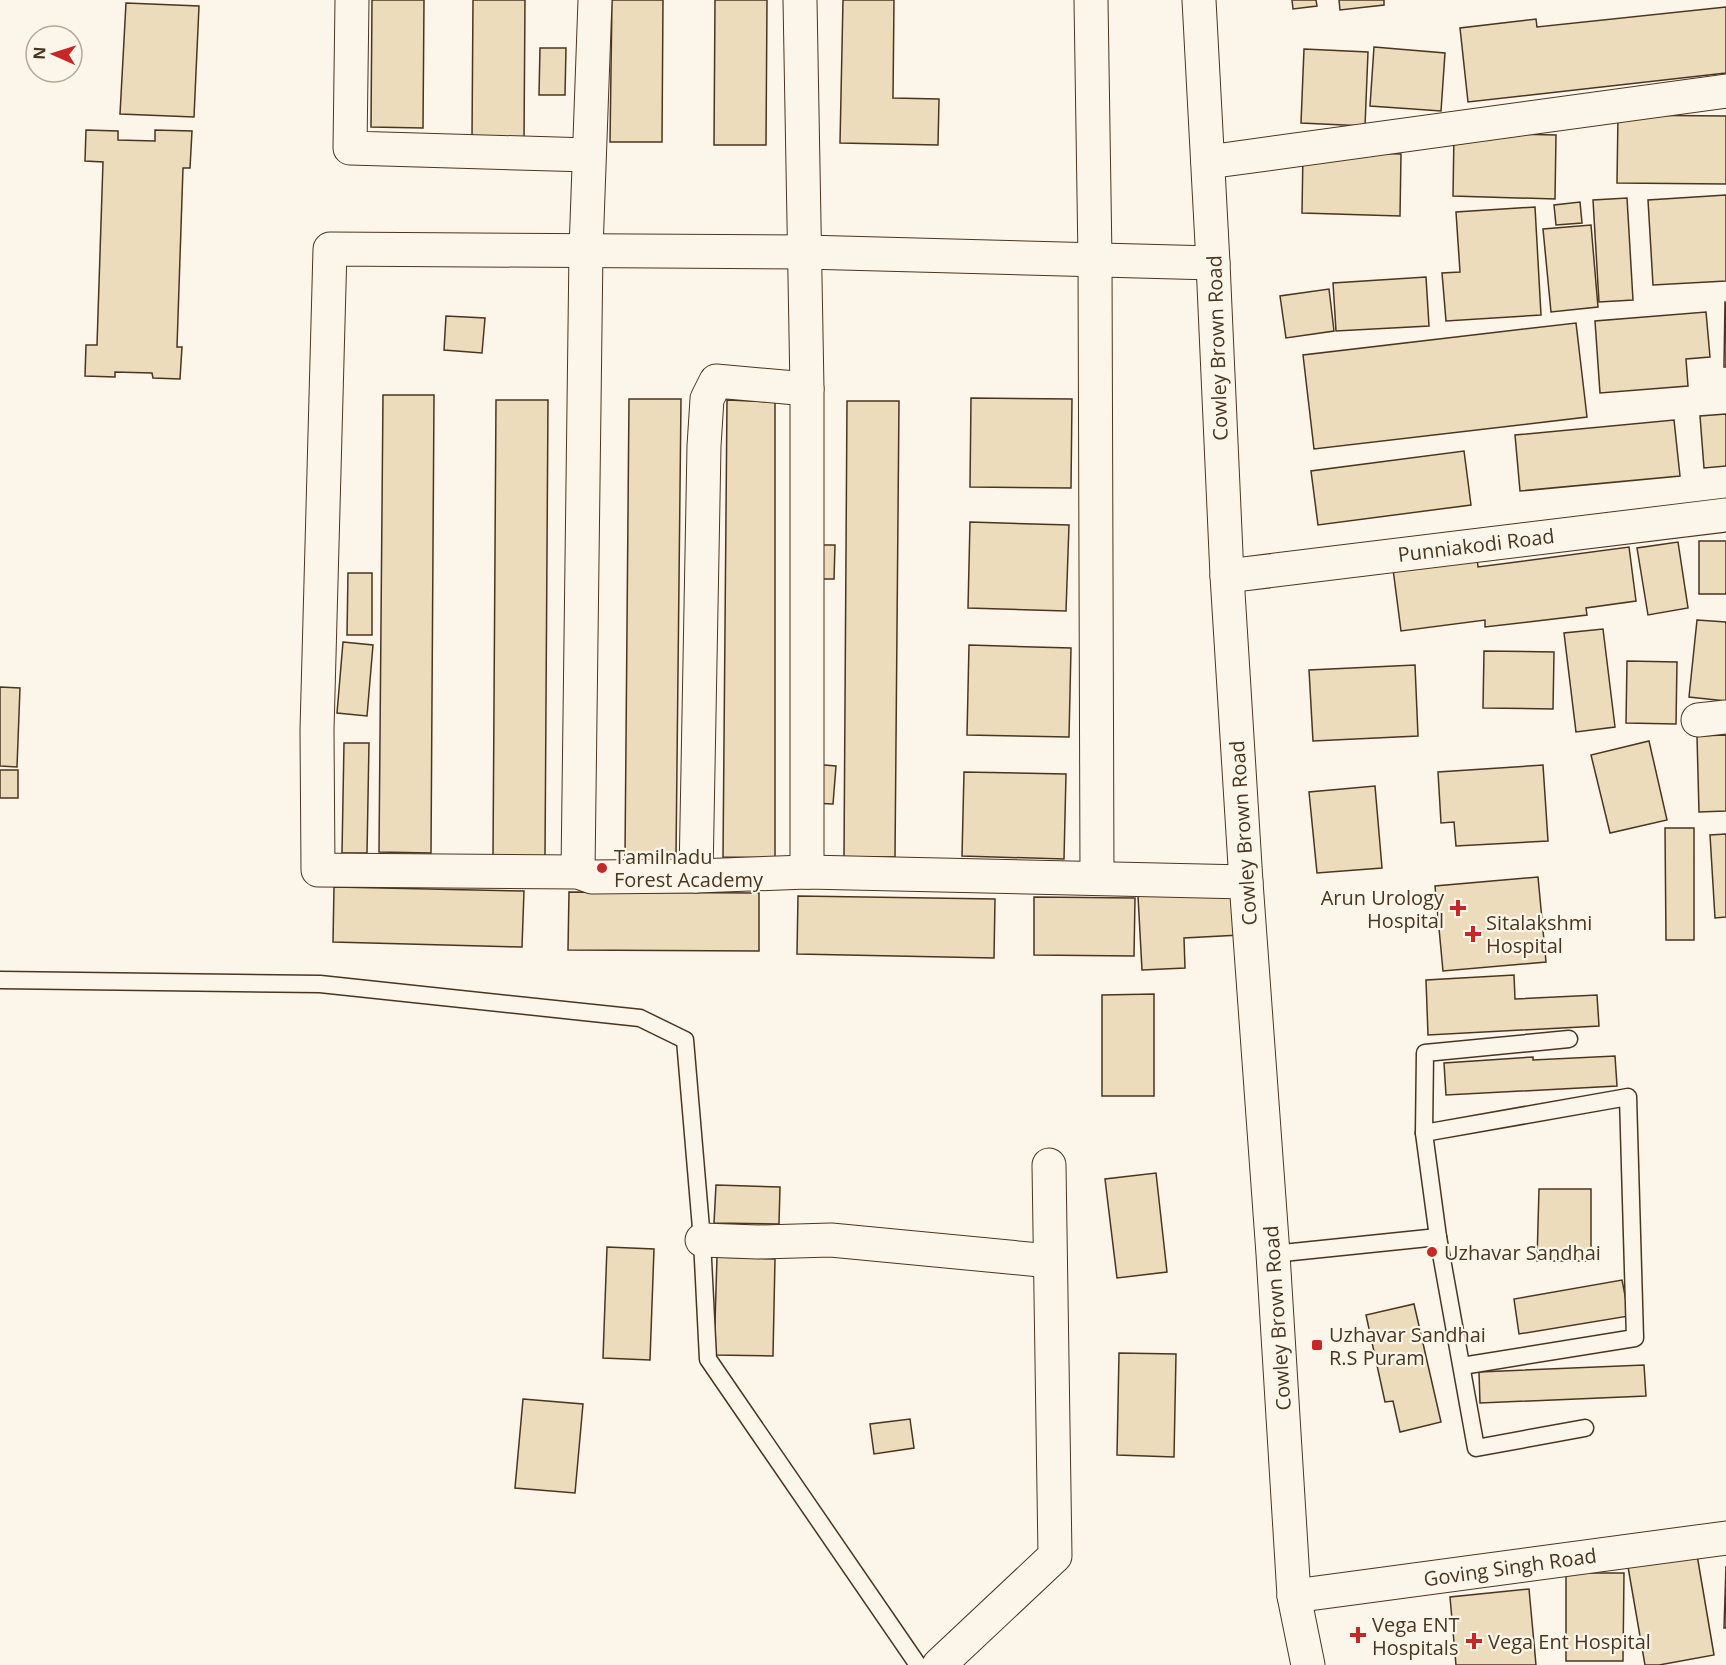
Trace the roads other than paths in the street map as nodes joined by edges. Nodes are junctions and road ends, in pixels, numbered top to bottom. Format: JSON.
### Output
{"nodes":[{"id":1,"x":352,"y":0,"type":"edge"},
{"id":2,"x":595,"y":0,"type":"edge"},
{"id":3,"x":800,"y":0,"type":"edge"},
{"id":4,"x":1090,"y":0,"type":"edge"},
{"id":5,"x":1199,"y":0,"type":"edge"},
{"id":6,"x":1726,"y":91,"type":"edge"},
{"id":7,"x":589,"y":155,"type":"junction"},
{"id":8,"x":1208,"y":162,"type":"junction"},
{"id":9,"x":586,"y":250,"type":"junction"},
{"id":10,"x":805,"y":252,"type":"junction"},
{"id":11,"x":1095,"y":259,"type":"junction"},
{"id":12,"x":1213,"y":264,"type":"junction"},
{"id":13,"x":807,"y":389,"type":"junction"},
{"id":14,"x":1726,"y":515,"type":"edge"},
{"id":15,"x":1227,"y":576,"type":"junction"},
{"id":16,"x":578,"y":872,"type":"junction"},
{"id":17,"x":807,"y":872,"type":"junction"},
{"id":18,"x":696,"y":876,"type":"junction"},
{"id":19,"x":1097,"y":878,"type":"junction"},
{"id":20,"x":1246,"y":882,"type":"junction"},
{"id":21,"x":0,"y":980,"type":"edge"},
{"id":22,"x":1569,"y":1039,"type":"dead end"},
{"id":23,"x":1424,"y":1133,"type":"junction"},
{"id":24,"x":1049,"y":1165,"type":"dead end"},
{"id":25,"x":1438,"y":1237,"type":"junction"},
{"id":26,"x":702,"y":1240,"type":"junction"},
{"id":27,"x":1274,"y":1254,"type":"junction"},
{"id":28,"x":1050,"y":1261,"type":"junction"},
{"id":29,"x":1462,"y":1366,"type":"junction"},
{"id":30,"x":1585,"y":1428,"type":"dead end"},
{"id":31,"x":1726,"y":1538,"type":"edge"},
{"id":32,"x":1294,"y":1596,"type":"junction"},
{"id":33,"x":918,"y":1665,"type":"edge"},
{"id":34,"x":939,"y":1665,"type":"edge"},
{"id":35,"x":1308,"y":1665,"type":"edge"}],
"edges":[{"from":1,"to":7,"type":"street"},
{"from":2,"to":7,"type":"street"},
{"from":3,"to":10,"type":"street"},
{"from":4,"to":11,"type":"street"},
{"from":5,"to":8,"type":"street","name":"Cowley Brown Road"},
{"from":6,"to":8,"type":"street"},
{"from":7,"to":9,"type":"street"},
{"from":8,"to":12,"type":"street","name":"Cowley Brown Road"},
{"from":9,"to":10,"type":"street"},
{"from":9,"to":16,"type":"street"},
{"from":9,"to":16,"type":"street"},
{"from":10,"to":11,"type":"street"},
{"from":10,"to":13,"type":"street"},
{"from":11,"to":12,"type":"street"},
{"from":11,"to":19,"type":"street"},
{"from":12,"to":15,"type":"street","name":"Cowley Brown Road"},
{"from":13,"to":17,"type":"street"},
{"from":13,"to":18,"type":"street"},
{"from":14,"to":15,"type":"street","name":"Punniakodi Road"},
{"from":15,"to":20,"type":"street","name":"Cowley Brown Road"},
{"from":16,"to":18,"type":"street"},
{"from":17,"to":18,"type":"street"},
{"from":17,"to":19,"type":"street"},
{"from":19,"to":20,"type":"street"},
{"from":20,"to":27,"type":"street","name":"Cowley Brown Road"},
{"from":21,"to":26,"type":"lane"},
{"from":22,"to":23,"type":"lane"},
{"from":23,"to":25,"type":"lane"},
{"from":23,"to":29,"type":"lane"},
{"from":24,"to":28,"type":"street"},
{"from":25,"to":27,"type":"lane"},
{"from":25,"to":29,"type":"lane"},
{"from":26,"to":28,"type":"street"},
{"from":26,"to":33,"type":"lane"},
{"from":27,"to":32,"type":"street","name":"Cowley Brown Road"},
{"from":28,"to":34,"type":"street"},
{"from":29,"to":30,"type":"lane"},
{"from":31,"to":32,"type":"street","name":"Goving Singh Road"},
{"from":32,"to":35,"type":"street","name":"Cowley Brown Road"}]}
